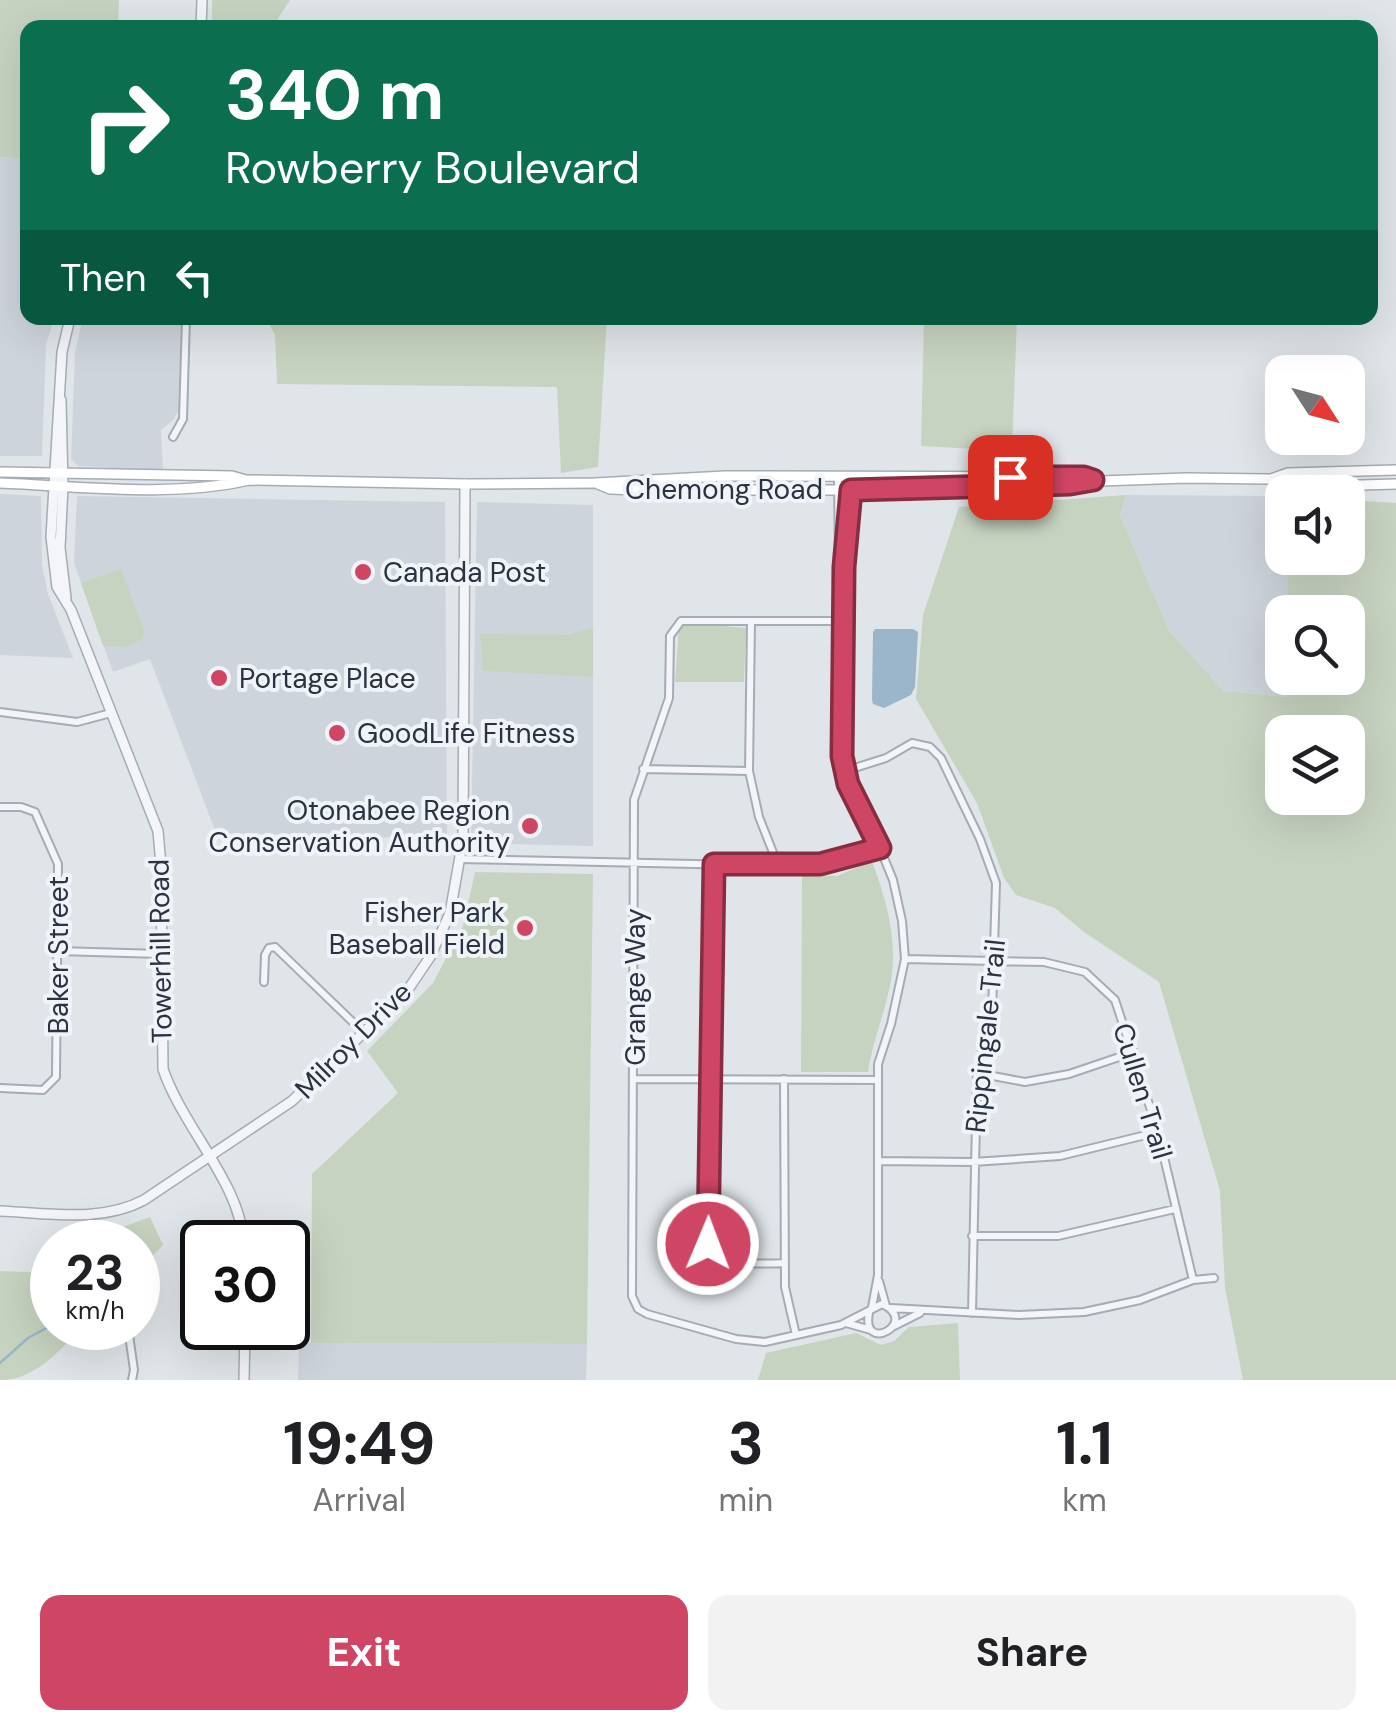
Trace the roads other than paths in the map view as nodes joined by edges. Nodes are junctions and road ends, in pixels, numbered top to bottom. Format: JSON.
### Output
{"nodes":[{"id":1,"x":68,"y":325,"type":"edge"},
{"id":2,"x":186,"y":325,"type":"edge"},
{"id":3,"x":173,"y":437,"type":"dead end"},
{"id":4,"x":1396,"y":470,"type":"edge"},
{"id":5,"x":0,"y":472,"type":"edge"},
{"id":6,"x":58,"y":473,"type":"junction"},
{"id":7,"x":1282,"y":475,"type":"edge"},
{"id":8,"x":838,"y":477,"type":"junction"},
{"id":9,"x":852,"y":477,"type":"junction"},
{"id":10,"x":249,"y":480,"type":"junction"},
{"id":11,"x":1093,"y":480,"type":"junction"},
{"id":12,"x":1265,"y":480,"type":"edge"},
{"id":13,"x":0,"y":483,"type":"edge"},
{"id":14,"x":595,"y":483,"type":"junction"},
{"id":15,"x":465,"y":484,"type":"junction"},
{"id":16,"x":1365,"y":484,"type":"edge"},
{"id":17,"x":1396,"y":484,"type":"edge"},
{"id":18,"x":58,"y":485,"type":"junction"},
{"id":19,"x":838,"y":489,"type":"junction"},
{"id":20,"x":851,"y":490,"type":"junction"},
{"id":21,"x":844,"y":567,"type":"junction"},
{"id":22,"x":751,"y":621,"type":"junction"},
{"id":23,"x":844,"y":621,"type":"junction"},
{"id":24,"x":0,"y":712,"type":"edge"},
{"id":25,"x":112,"y":713,"type":"junction"},
{"id":26,"x":643,"y":769,"type":"junction"},
{"id":27,"x":749,"y":770,"type":"junction"},
{"id":28,"x":844,"y":771,"type":"junction"},
{"id":29,"x":0,"y":807,"type":"edge"},
{"id":30,"x":880,"y":848,"type":"junction"},
{"id":31,"x":460,"y":859,"type":"junction"},
{"id":32,"x":634,"y":862,"type":"junction"},
{"id":33,"x":714,"y":864,"type":"junction"},
{"id":34,"x":778,"y":866,"type":"junction"},
{"id":35,"x":58,"y":951,"type":"junction"},
{"id":36,"x":162,"y":954,"type":"junction"},
{"id":37,"x":906,"y":959,"type":"junction"},
{"id":38,"x":995,"y":959,"type":"junction"},
{"id":39,"x":264,"y":982,"type":"dead end"},
{"id":40,"x":364,"y":1032,"type":"junction"},
{"id":41,"x":1134,"y":1052,"type":"junction"},
{"id":42,"x":977,"y":1073,"type":"junction"},
{"id":43,"x":709,"y":1078,"type":"junction"},
{"id":44,"x":635,"y":1079,"type":"junction"},
{"id":45,"x":784,"y":1079,"type":"junction"},
{"id":46,"x":878,"y":1080,"type":"junction"},
{"id":47,"x":0,"y":1088,"type":"edge"},
{"id":48,"x":1158,"y":1132,"type":"junction"},
{"id":49,"x":210,"y":1157,"type":"junction"},
{"id":50,"x":878,"y":1161,"type":"junction"},
{"id":51,"x":973,"y":1162,"type":"junction"},
{"id":52,"x":1175,"y":1209,"type":"junction"},
{"id":53,"x":0,"y":1211,"type":"edge"},
{"id":54,"x":239,"y":1220,"type":"edge"},
{"id":55,"x":972,"y":1236,"type":"junction"},
{"id":56,"x":785,"y":1264,"type":"junction"},
{"id":57,"x":878,"y":1275,"type":"junction"},
{"id":58,"x":1214,"y":1278,"type":"dead end"},
{"id":59,"x":1193,"y":1280,"type":"junction"},
{"id":60,"x":888,"y":1307,"type":"junction"},
{"id":61,"x":870,"y":1310,"type":"junction"},
{"id":62,"x":921,"y":1312,"type":"junction"},
{"id":63,"x":972,"y":1313,"type":"junction"},
{"id":64,"x":845,"y":1323,"type":"junction"},
{"id":65,"x":894,"y":1326,"type":"junction"},
{"id":66,"x":871,"y":1330,"type":"junction"},
{"id":67,"x":796,"y":1335,"type":"junction"},
{"id":68,"x":131,"y":1350,"type":"edge"},
{"id":69,"x":245,"y":1350,"type":"edge"},
{"id":70,"x":132,"y":1380,"type":"edge"},
{"id":71,"x":244,"y":1380,"type":"edge"}],
"edges":[{"from":1,"to":6,"type":"street","name":"Towerhill Road"},
{"from":2,"to":3,"type":"street"},
{"from":4,"to":7,"type":"main road","name":"Chemong Road"},
{"from":5,"to":6,"type":"main road","name":"Chemong Road"},
{"from":6,"to":10,"type":"main road","name":"Chemong Road"},
{"from":6,"to":18,"type":"street","name":"Towerhill Road"},
{"from":8,"to":9,"type":"main road","name":"Chemong Road"},
{"from":8,"to":14,"type":"main road","name":"Chemong Road"},
{"from":8,"to":19,"type":"street"},
{"from":9,"to":11,"type":"main road","name":"Chemong Road"},
{"from":9,"to":20,"type":"street"},
{"from":10,"to":15,"type":"main road","name":"Chemong Road"},
{"from":10,"to":18,"type":"main road","name":"Chemong Road"},
{"from":11,"to":12,"type":"main road","name":"Chemong Road"},
{"from":11,"to":20,"type":"main road","name":"Chemong Road"},
{"from":13,"to":18,"type":"main road","name":"Chemong Road"},
{"from":14,"to":15,"type":"main road","name":"Chemong Road"},
{"from":14,"to":19,"type":"main road","name":"Chemong Road"},
{"from":15,"to":31,"type":"street","name":"Milroy Drive"},
{"from":16,"to":17,"type":"main road","name":"Chemong Road"},
{"from":18,"to":25,"type":"street","name":"Towerhill Road"},
{"from":19,"to":20,"type":"main road","name":"Chemong Road"},
{"from":19,"to":21,"type":"street"},
{"from":20,"to":21,"type":"street"},
{"from":21,"to":23,"type":"street"},
{"from":22,"to":23,"type":"street","name":"Grange Way"},
{"from":22,"to":26,"type":"street","name":"Grange Way"},
{"from":22,"to":27,"type":"street"},
{"from":23,"to":28,"type":"street"},
{"from":24,"to":25,"type":"street"},
{"from":25,"to":36,"type":"street","name":"Towerhill Road"},
{"from":26,"to":27,"type":"street"},
{"from":26,"to":32,"type":"street","name":"Grange Way"},
{"from":27,"to":34,"type":"street"},
{"from":28,"to":30,"type":"street"},
{"from":28,"to":38,"type":"street","name":"Rippingale Trail"},
{"from":29,"to":35,"type":"street","name":"Baker Street"},
{"from":30,"to":34,"type":"street"},
{"from":30,"to":37,"type":"street"},
{"from":31,"to":32,"type":"street"},
{"from":31,"to":40,"type":"street","name":"Milroy Drive"},
{"from":32,"to":33,"type":"street"},
{"from":32,"to":44,"type":"street","name":"Grange Way"},
{"from":33,"to":34,"type":"street"},
{"from":33,"to":43,"type":"street"},
{"from":35,"to":36,"type":"street"},
{"from":35,"to":47,"type":"street","name":"Baker Street"},
{"from":36,"to":49,"type":"street","name":"Towerhill Road"},
{"from":37,"to":38,"type":"street","name":"Cullen Trail"},
{"from":37,"to":46,"type":"street"},
{"from":38,"to":41,"type":"street","name":"Cullen Trail"},
{"from":38,"to":42,"type":"street","name":"Rippingale Trail"},
{"from":39,"to":40,"type":"street"},
{"from":40,"to":49,"type":"street","name":"Milroy Drive"},
{"from":41,"to":42,"type":"street"},
{"from":41,"to":48,"type":"street","name":"Cullen Trail"},
{"from":42,"to":51,"type":"street","name":"Rippingale Trail"},
{"from":43,"to":44,"type":"street"},
{"from":43,"to":45,"type":"street"},
{"from":43,"to":56,"type":"street"},
{"from":44,"to":67,"type":"street","name":"Grange Way"},
{"from":45,"to":46,"type":"street"},
{"from":45,"to":56,"type":"street"},
{"from":46,"to":50,"type":"street"},
{"from":48,"to":51,"type":"street"},
{"from":48,"to":52,"type":"street","name":"Cullen Trail"},
{"from":49,"to":53,"type":"street","name":"Milroy Drive"},
{"from":49,"to":54,"type":"street","name":"Towerhill Road"},
{"from":50,"to":51,"type":"street"},
{"from":50,"to":57,"type":"street"},
{"from":51,"to":55,"type":"street","name":"Rippingale Trail"},
{"from":52,"to":55,"type":"street"},
{"from":52,"to":59,"type":"street","name":"Cullen Trail"},
{"from":55,"to":63,"type":"street","name":"Rippingale Trail"},
{"from":56,"to":67,"type":"street"},
{"from":57,"to":60,"type":"street"},
{"from":57,"to":61,"type":"street"},
{"from":58,"to":59,"type":"street"},
{"from":59,"to":63,"type":"street"},
{"from":60,"to":61,"type":"street"},
{"from":60,"to":62,"type":"street"},
{"from":60,"to":65,"type":"street"},
{"from":61,"to":64,"type":"street","name":"Grange Way"},
{"from":61,"to":66,"type":"street"},
{"from":62,"to":63,"type":"street"},
{"from":62,"to":65,"type":"street"},
{"from":64,"to":66,"type":"street","name":"Grange Way"},
{"from":64,"to":67,"type":"street","name":"Grange Way"},
{"from":65,"to":66,"type":"street"},
{"from":68,"to":70,"type":"street"},
{"from":69,"to":71,"type":"street"}]}
